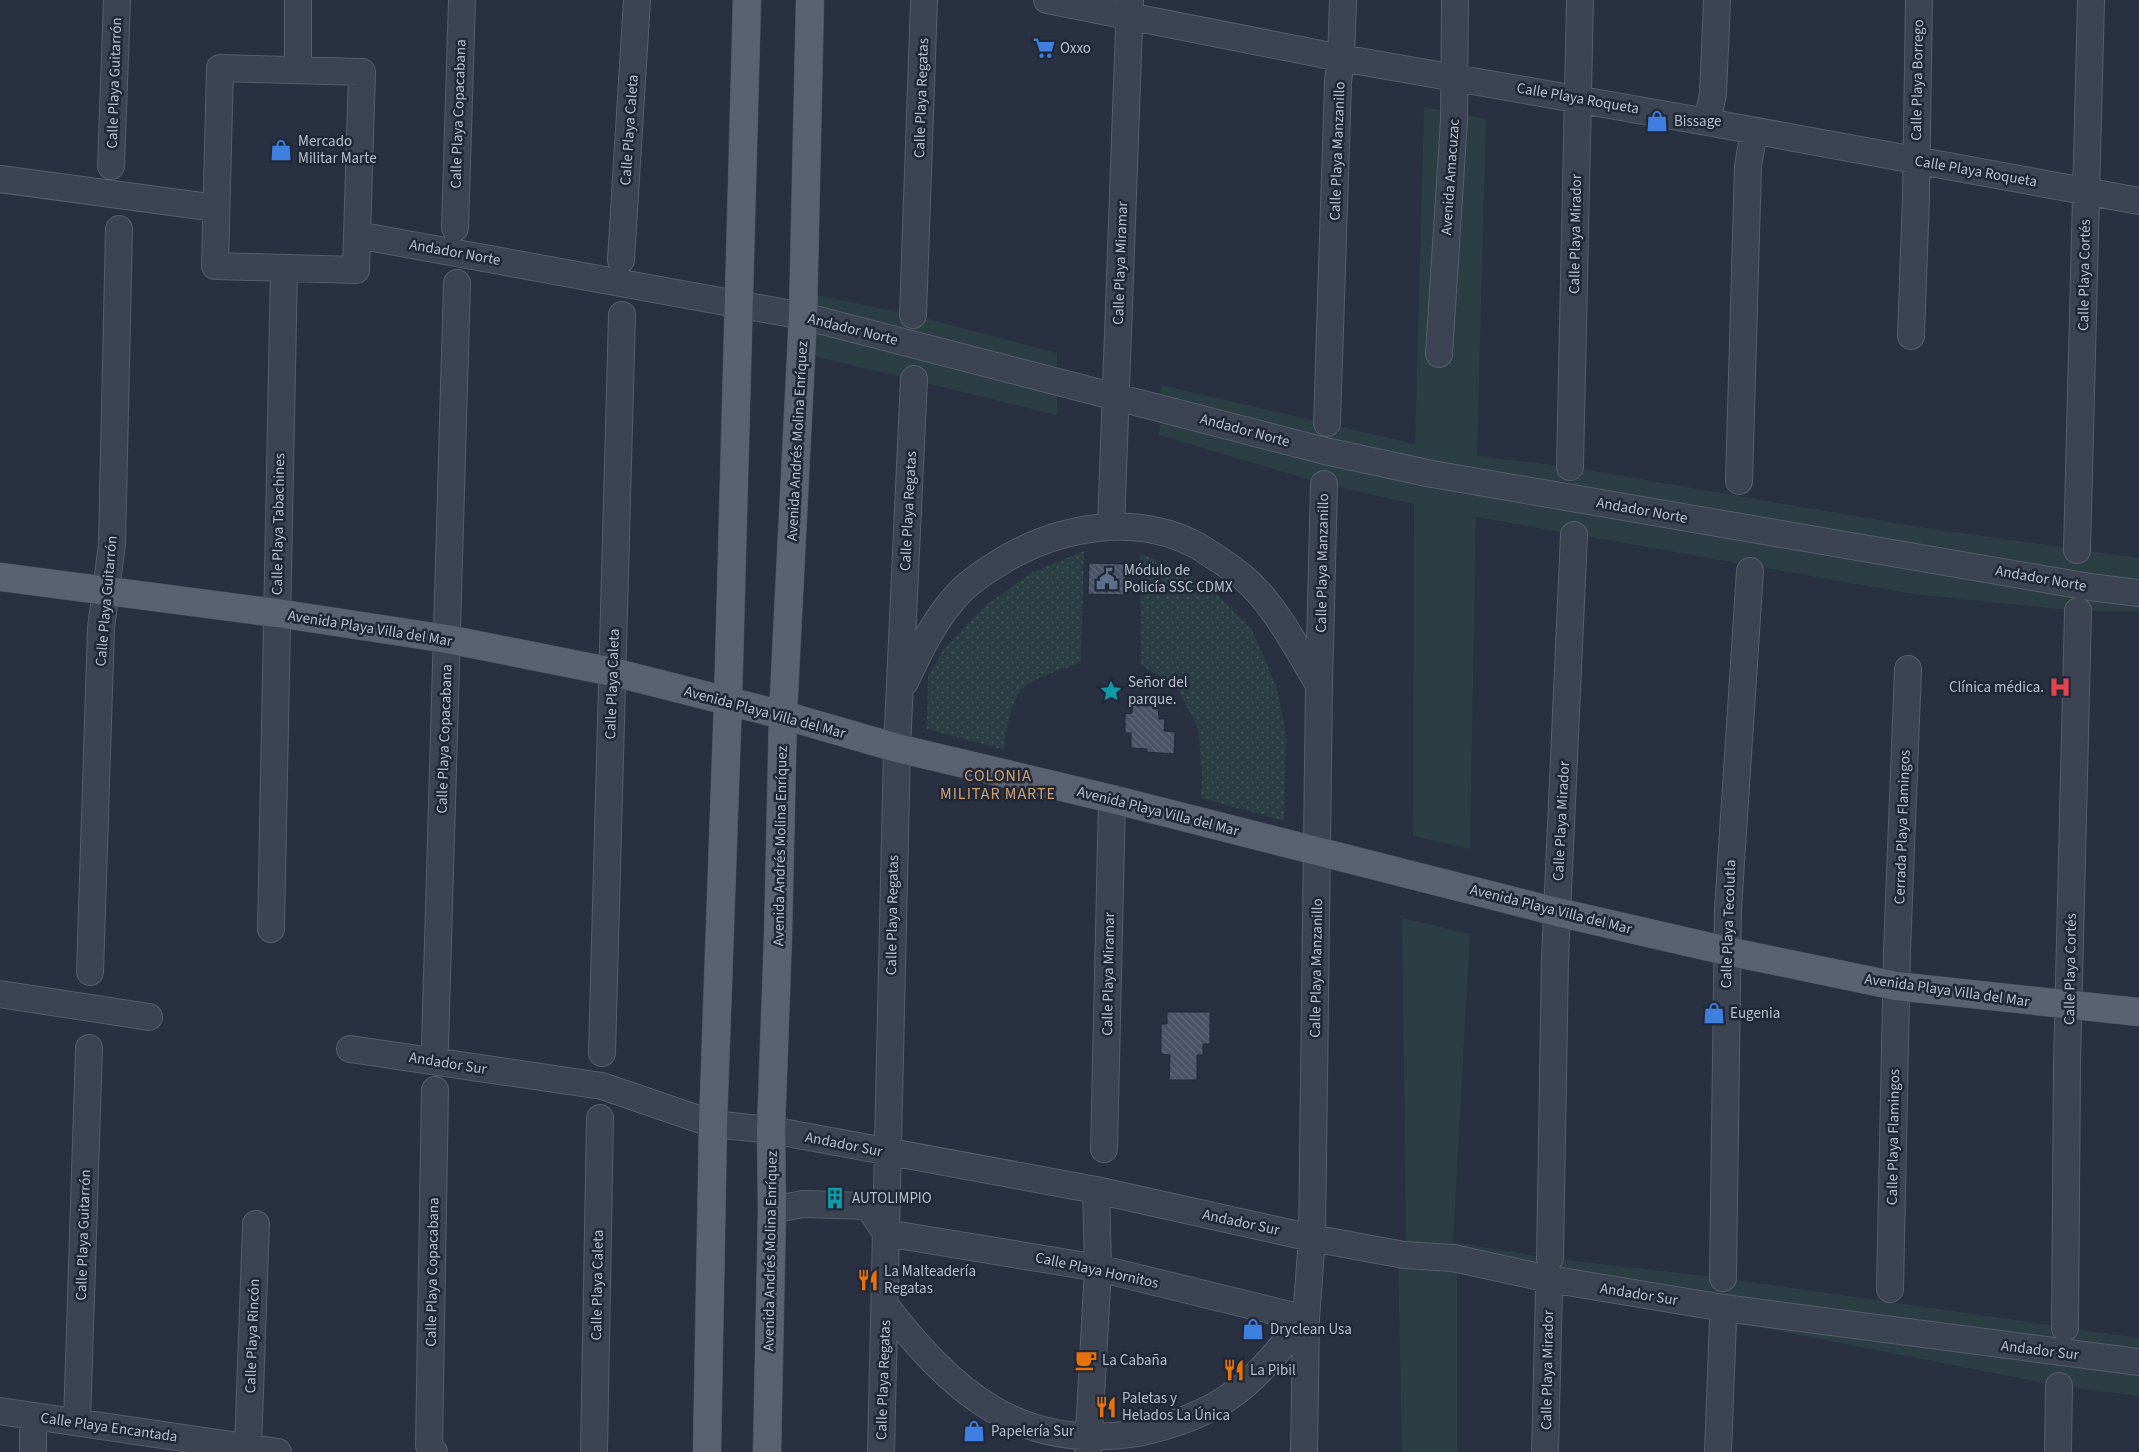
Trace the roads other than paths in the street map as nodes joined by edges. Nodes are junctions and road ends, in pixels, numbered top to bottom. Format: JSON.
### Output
{"nodes":[{"id":1,"x":117,"y":0,"type":"edge"},
{"id":2,"x":298,"y":0,"type":"edge"},
{"id":3,"x":462,"y":0,"type":"edge"},
{"id":4,"x":637,"y":0,"type":"edge"},
{"id":5,"x":747,"y":0,"type":"edge"},
{"id":6,"x":810,"y":0,"type":"edge"},
{"id":7,"x":924,"y":0,"type":"edge"},
{"id":8,"x":1047,"y":0,"type":"edge"},
{"id":9,"x":1343,"y":0,"type":"edge"},
{"id":10,"x":1455,"y":0,"type":"edge"},
{"id":11,"x":1580,"y":0,"type":"edge"},
{"id":12,"x":1717,"y":0,"type":"edge"},
{"id":13,"x":1919,"y":0,"type":"edge"},
{"id":14,"x":2091,"y":0,"type":"edge"},
{"id":15,"x":1129,"y":8,"type":"edge"},
{"id":16,"x":1341,"y":58,"type":"junction"},
{"id":17,"x":298,"y":69,"type":"junction"},
{"id":18,"x":1454,"y":76,"type":"junction"},
{"id":19,"x":1578,"y":99,"type":"junction"},
{"id":20,"x":1707,"y":122,"type":"junction"},
{"id":21,"x":1754,"y":131,"type":"junction"},
{"id":22,"x":1917,"y":160,"type":"junction"},
{"id":23,"x":111,"y":166,"type":"dead end"},
{"id":24,"x":0,"y":179,"type":"edge"},
{"id":25,"x":2086,"y":191,"type":"junction"},
{"id":26,"x":2139,"y":201,"type":"edge"},
{"id":27,"x":216,"y":208,"type":"junction"},
{"id":28,"x":455,"y":228,"type":"dead end"},
{"id":29,"x":119,"y":230,"type":"dead end"},
{"id":30,"x":357,"y":235,"type":"junction"},
{"id":31,"x":621,"y":260,"type":"dead end"},
{"id":32,"x":284,"y":268,"type":"junction"},
{"id":33,"x":457,"y":283,"type":"dead end"},
{"id":34,"x":738,"y":304,"type":"junction"},
{"id":35,"x":622,"y":315,"type":"dead end"},
{"id":36,"x":913,"y":315,"type":"dead end"},
{"id":37,"x":803,"y":316,"type":"junction"},
{"id":38,"x":1911,"y":336,"type":"dead end"},
{"id":39,"x":1439,"y":354,"type":"dead end"},
{"id":40,"x":914,"y":379,"type":"dead end"},
{"id":41,"x":1115,"y":396,"type":"junction"},
{"id":42,"x":1328,"y":423,"type":"dead end"},
{"id":43,"x":1570,"y":467,"type":"dead end"},
{"id":44,"x":1740,"y":481,"type":"dead end"},
{"id":45,"x":1324,"y":484,"type":"dead end"},
{"id":46,"x":1111,"y":527,"type":"junction"},
{"id":47,"x":1574,"y":535,"type":"dead end"},
{"id":48,"x":2077,"y":550,"type":"dead end"},
{"id":49,"x":1750,"y":571,"type":"dead end"},
{"id":50,"x":0,"y":577,"type":"edge"},
{"id":51,"x":106,"y":592,"type":"junction"},
{"id":52,"x":2139,"y":593,"type":"edge"},
{"id":53,"x":2078,"y":611,"type":"dead end"},
{"id":54,"x":276,"y":614,"type":"junction"},
{"id":55,"x":446,"y":639,"type":"junction"},
{"id":56,"x":1908,"y":668,"type":"dead end"},
{"id":57,"x":613,"y":672,"type":"junction"},
{"id":58,"x":1319,"y":685,"type":"junction"},
{"id":59,"x":900,"y":691,"type":"junction"},
{"id":60,"x":728,"y":701,"type":"junction"},
{"id":61,"x":783,"y":715,"type":"junction"},
{"id":62,"x":897,"y":748,"type":"junction"},
{"id":63,"x":1112,"y":799,"type":"junction"},
{"id":64,"x":1317,"y":850,"type":"junction"},
{"id":65,"x":1557,"y":912,"type":"junction"},
{"id":66,"x":271,"y":929,"type":"dead end"},
{"id":67,"x":1727,"y":951,"type":"junction"},
{"id":68,"x":90,"y":972,"type":"dead end"},
{"id":69,"x":1896,"y":986,"type":"junction"},
{"id":70,"x":0,"y":994,"type":"edge"},
{"id":71,"x":2069,"y":1006,"type":"junction"},
{"id":72,"x":2139,"y":1012,"type":"edge"},
{"id":73,"x":149,"y":1017,"type":"dead end"},
{"id":74,"x":435,"y":1046,"type":"dead end"},
{"id":75,"x":89,"y":1048,"type":"dead end"},
{"id":76,"x":350,"y":1049,"type":"dead end"},
{"id":77,"x":602,"y":1053,"type":"dead end"},
{"id":78,"x":435,"y":1090,"type":"dead end"},
{"id":79,"x":600,"y":1118,"type":"dead end"},
{"id":80,"x":713,"y":1124,"type":"junction"},
{"id":81,"x":771,"y":1130,"type":"junction"},
{"id":82,"x":1104,"y":1149,"type":"dead end"},
{"id":83,"x":887,"y":1152,"type":"junction"},
{"id":84,"x":1096,"y":1190,"type":"junction"},
{"id":85,"x":772,"y":1210,"type":"junction"},
{"id":86,"x":256,"y":1224,"type":"dead end"},
{"id":87,"x":886,"y":1233,"type":"junction"},
{"id":88,"x":1312,"y":1238,"type":"junction"},
{"id":89,"x":1550,"y":1258,"type":"dead end"},
{"id":90,"x":1098,"y":1268,"type":"junction"},
{"id":91,"x":1723,"y":1278,"type":"dead end"},
{"id":92,"x":1549,"y":1289,"type":"dead end"},
{"id":93,"x":1890,"y":1289,"type":"dead end"},
{"id":94,"x":885,"y":1305,"type":"junction"},
{"id":95,"x":1306,"y":1319,"type":"junction"},
{"id":96,"x":1723,"y":1320,"type":"dead end"},
{"id":97,"x":2065,"y":1328,"type":"dead end"},
{"id":98,"x":2139,"y":1362,"type":"edge"},
{"id":99,"x":2059,"y":1386,"type":"dead end"},
{"id":100,"x":0,"y":1411,"type":"edge"},
{"id":101,"x":33,"y":1416,"type":"junction"},
{"id":102,"x":77,"y":1422,"type":"junction"},
{"id":103,"x":163,"y":1444,"type":"edge"},
{"id":104,"x":1088,"y":1445,"type":"edge"},
{"id":105,"x":248,"y":1448,"type":"junction"},
{"id":106,"x":33,"y":1452,"type":"edge"},
{"id":107,"x":278,"y":1452,"type":"edge"},
{"id":108,"x":434,"y":1452,"type":"edge"},
{"id":109,"x":594,"y":1452,"type":"edge"},
{"id":110,"x":706,"y":1452,"type":"edge"},
{"id":111,"x":766,"y":1452,"type":"edge"},
{"id":112,"x":881,"y":1452,"type":"edge"},
{"id":113,"x":1304,"y":1452,"type":"edge"},
{"id":114,"x":1545,"y":1452,"type":"edge"},
{"id":115,"x":1718,"y":1452,"type":"edge"},
{"id":116,"x":2058,"y":1452,"type":"edge"}],
"edges":[{"from":1,"to":23,"type":"street","name":"Calle Playa Guitarrón"},
{"from":2,"to":17,"type":"street"},
{"from":3,"to":28,"type":"street","name":"Calle Playa Copacabana"},
{"from":4,"to":31,"type":"street","name":"Calle Playa Caleta"},
{"from":5,"to":34,"type":"main road"},
{"from":6,"to":37,"type":"main road","name":"Avenida Andrés Molina Enríquez"},
{"from":7,"to":36,"type":"street","name":"Calle Playa Regatas"},
{"from":8,"to":15,"type":"street","name":"Calle Playa Roqueta"},
{"from":9,"to":16,"type":"street","name":"Calle Playa Manzanillo"},
{"from":10,"to":18,"type":"street","name":"Avenida Amacuzac"},
{"from":11,"to":19,"type":"street","name":"Calle Playa Mirador"},
{"from":12,"to":20,"type":"street"},
{"from":13,"to":22,"type":"street","name":"Calle Playa Borrego"},
{"from":14,"to":25,"type":"street","name":"Calle Playa Cortés"},
{"from":15,"to":16,"type":"street","name":"Calle Playa Roqueta"},
{"from":15,"to":41,"type":"street","name":"Calle Playa Miramar"},
{"from":16,"to":18,"type":"street","name":"Calle Playa Roqueta"},
{"from":16,"to":42,"type":"street","name":"Calle Playa Manzanillo"},
{"from":17,"to":27,"type":"street"},
{"from":17,"to":30,"type":"street"},
{"from":18,"to":19,"type":"street","name":"Calle Playa Roqueta"},
{"from":18,"to":39,"type":"street","name":"Avenida Amacuzac"},
{"from":19,"to":20,"type":"street","name":"Calle Playa Roqueta"},
{"from":19,"to":43,"type":"street","name":"Calle Playa Mirador"},
{"from":20,"to":21,"type":"street","name":"Calle Playa Roqueta"},
{"from":21,"to":22,"type":"street","name":"Calle Playa Roqueta"},
{"from":21,"to":44,"type":"street"},
{"from":22,"to":25,"type":"street","name":"Calle Playa Roqueta"},
{"from":22,"to":38,"type":"street","name":"Calle Playa Borrego"},
{"from":24,"to":27,"type":"street"},
{"from":25,"to":26,"type":"street","name":"Calle Playa Roqueta"},
{"from":25,"to":48,"type":"street","name":"Calle Playa Cortés"},
{"from":27,"to":32,"type":"street"},
{"from":29,"to":51,"type":"street","name":"Calle Playa Guitarrón"},
{"from":30,"to":32,"type":"street"},
{"from":30,"to":34,"type":"street","name":"Andador Norte"},
{"from":32,"to":54,"type":"street","name":"Calle Playa Tabachines"},
{"from":33,"to":55,"type":"street","name":"Calle Playa Copacabana"},
{"from":34,"to":37,"type":"street","name":"Andador Norte"},
{"from":34,"to":60,"type":"main road"},
{"from":35,"to":57,"type":"street","name":"Calle Playa Caleta"},
{"from":37,"to":41,"type":"street","name":"Andador Norte"},
{"from":37,"to":61,"type":"main road","name":"Avenida Andrés Molina Enríquez"},
{"from":40,"to":59,"type":"street","name":"Calle Playa Regatas"},
{"from":41,"to":46,"type":"street","name":"Calle Playa Miramar"},
{"from":41,"to":52,"type":"street","name":"Andador Norte"},
{"from":45,"to":58,"type":"street","name":"Calle Playa Manzanillo"},
{"from":46,"to":58,"type":"street"},
{"from":46,"to":59,"type":"street"},
{"from":47,"to":65,"type":"street","name":"Calle Playa Mirador"},
{"from":49,"to":67,"type":"street","name":"Calle Playa Tecolutla"},
{"from":50,"to":51,"type":"main road","name":"Avenida Playa Villa del Mar"},
{"from":51,"to":54,"type":"main road","name":"Avenida Playa Villa del Mar"},
{"from":51,"to":68,"type":"street","name":"Calle Playa Guitarrón"},
{"from":53,"to":71,"type":"street","name":"Calle Playa Cortés"},
{"from":54,"to":55,"type":"main road","name":"Avenida Playa Villa del Mar"},
{"from":54,"to":66,"type":"street","name":"Calle Playa Tabachines"},
{"from":55,"to":57,"type":"main road","name":"Avenida Playa Villa del Mar"},
{"from":55,"to":74,"type":"street","name":"Calle Playa Copacabana"},
{"from":56,"to":69,"type":"street","name":"Cerrada Playa Flamingos"},
{"from":57,"to":60,"type":"main road","name":"Avenida Playa Villa del Mar"},
{"from":57,"to":77,"type":"street","name":"Calle Playa Caleta"},
{"from":58,"to":64,"type":"street","name":"Calle Playa Manzanillo"},
{"from":59,"to":62,"type":"street","name":"Calle Playa Regatas"},
{"from":60,"to":61,"type":"main road","name":"Avenida Playa Villa del Mar"},
{"from":60,"to":80,"type":"main road"},
{"from":61,"to":62,"type":"main road","name":"Avenida Playa Villa del Mar"},
{"from":61,"to":81,"type":"main road","name":"Avenida Andrés Molina Enríquez"},
{"from":62,"to":63,"type":"main road","name":"Avenida Playa Villa del Mar"},
{"from":62,"to":83,"type":"street","name":"Calle Playa Regatas"},
{"from":63,"to":64,"type":"main road","name":"Avenida Playa Villa del Mar"},
{"from":63,"to":82,"type":"street","name":"Calle Playa Miramar"},
{"from":64,"to":65,"type":"main road","name":"Avenida Playa Villa del Mar"},
{"from":64,"to":88,"type":"street","name":"Calle Playa Manzanillo"},
{"from":65,"to":67,"type":"main road","name":"Avenida Playa Villa del Mar"},
{"from":65,"to":89,"type":"street","name":"Calle Playa Mirador"},
{"from":67,"to":69,"type":"main road","name":"Avenida Playa Villa del Mar"},
{"from":67,"to":91,"type":"street","name":"Calle Playa Tecolutla"},
{"from":69,"to":71,"type":"main road","name":"Avenida Playa Villa del Mar"},
{"from":69,"to":93,"type":"street","name":"Calle Playa Flamingos"},
{"from":70,"to":73,"type":"street"},
{"from":71,"to":72,"type":"main road","name":"Avenida Playa Villa del Mar"},
{"from":71,"to":97,"type":"street","name":"Calle Playa Cortés"},
{"from":75,"to":102,"type":"street","name":"Calle Playa Guitarrón"},
{"from":76,"to":80,"type":"street","name":"Andador Sur"},
{"from":78,"to":108,"type":"street","name":"Calle Playa Copacabana"},
{"from":79,"to":109,"type":"street","name":"Calle Playa Caleta"},
{"from":80,"to":81,"type":"street","name":"Andador Sur"},
{"from":80,"to":110,"type":"main road"},
{"from":81,"to":83,"type":"street","name":"Andador Sur"},
{"from":81,"to":85,"type":"main road","name":"Avenida Andrés Molina Enríquez"},
{"from":83,"to":84,"type":"street","name":"Andador Sur"},
{"from":83,"to":87,"type":"street","name":"Calle Playa Regatas"},
{"from":84,"to":88,"type":"street","name":"Andador Sur"},
{"from":84,"to":90,"type":"street"},
{"from":85,"to":87,"type":"street"},
{"from":85,"to":111,"type":"main road","name":"Avenida Andrés Molina Enríquez"},
{"from":86,"to":105,"type":"street","name":"Calle Playa Rincón"},
{"from":87,"to":90,"type":"street","name":"Calle Playa Hornitos"},
{"from":87,"to":94,"type":"street","name":"Calle Playa Regatas"},
{"from":88,"to":95,"type":"street","name":"Calle Playa Manzanillo"},
{"from":88,"to":98,"type":"street","name":"Andador Sur"},
{"from":90,"to":95,"type":"street","name":"Calle Playa Hornitos"},
{"from":90,"to":104,"type":"street"},
{"from":92,"to":114,"type":"street","name":"Calle Playa Mirador"},
{"from":94,"to":104,"type":"street"},
{"from":94,"to":112,"type":"street","name":"Calle Playa Regatas"},
{"from":95,"to":104,"type":"street"},
{"from":95,"to":113,"type":"street","name":"Calle Playa Manzanillo"},
{"from":96,"to":115,"type":"street"},
{"from":99,"to":116,"type":"street"},
{"from":100,"to":101,"type":"street","name":"Calle Playa Encantada"},
{"from":101,"to":102,"type":"street","name":"Calle Playa Encantada"},
{"from":101,"to":106,"type":"street"},
{"from":102,"to":103,"type":"street","name":"Calle Playa Encantada"},
{"from":103,"to":105,"type":"street","name":"Calle Playa Encantada"},
{"from":105,"to":107,"type":"street","name":"Calle Playa Encantada"}]}
